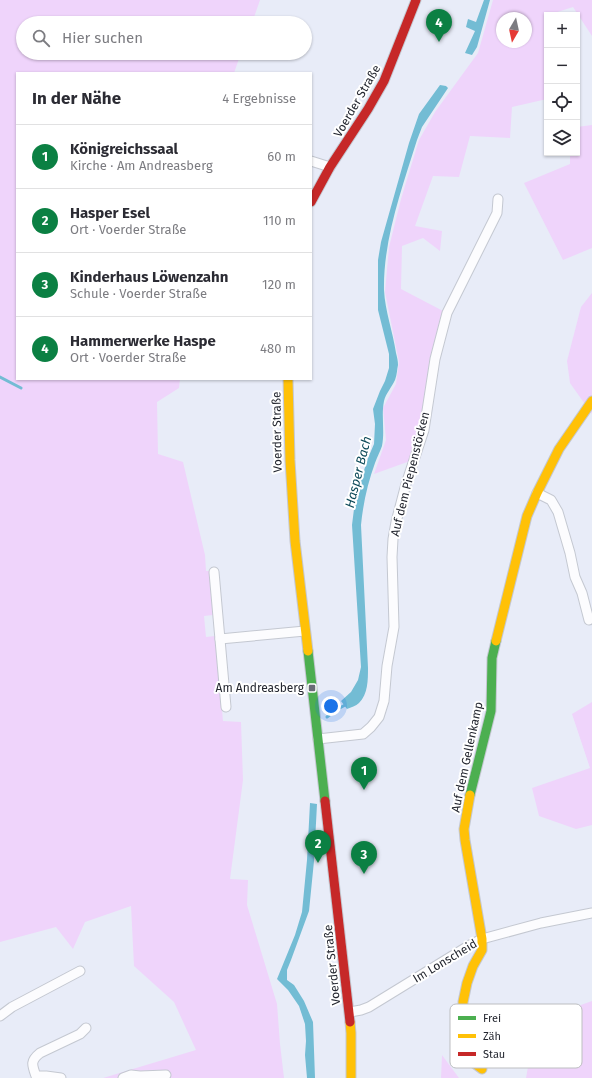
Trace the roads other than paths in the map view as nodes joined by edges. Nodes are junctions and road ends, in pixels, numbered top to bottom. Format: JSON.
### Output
{"nodes":[{"id":1,"x":416,"y":0,"type":"edge"},
{"id":2,"x":312,"y":161,"type":"edge"},
{"id":3,"x":330,"y":167,"type":"junction"},
{"id":4,"x":498,"y":199,"type":"dead end"},
{"id":5,"x":312,"y":200,"type":"edge"},
{"id":6,"x":288,"y":380,"type":"edge"},
{"id":7,"x":592,"y":400,"type":"edge"},
{"id":8,"x":536,"y":493,"type":"junction"},
{"id":9,"x":214,"y":572,"type":"dead end"},
{"id":10,"x":590,"y":620,"type":"dead end"},
{"id":11,"x":305,"y":632,"type":"junction"},
{"id":12,"x":220,"y":639,"type":"junction"},
{"id":13,"x":226,"y":707,"type":"dead end"},
{"id":14,"x":318,"y":739,"type":"junction"},
{"id":15,"x":592,"y":913,"type":"edge"},
{"id":16,"x":482,"y":939,"type":"junction"},
{"id":17,"x":80,"y":971,"type":"dead end"},
{"id":18,"x":463,"y":1004,"type":"edge"},
{"id":19,"x":350,"y":1012,"type":"junction"},
{"id":20,"x":0,"y":1016,"type":"edge"},
{"id":21,"x":86,"y":1028,"type":"dead end"},
{"id":22,"x":166,"y":1075,"type":"dead end"},
{"id":23,"x":36,"y":1077,"type":"edge"},
{"id":24,"x":61,"y":1078,"type":"edge"},
{"id":25,"x":123,"y":1078,"type":"edge"},
{"id":26,"x":351,"y":1078,"type":"edge"}],
"edges":[{"from":1,"to":3,"type":"main road","name":"Voerder Straße"},
{"from":2,"to":3,"type":"street"},
{"from":3,"to":5,"type":"main road","name":"Voerder Straße"},
{"from":4,"to":14,"type":"street","name":"Auf dem Piepenstöcken"},
{"from":6,"to":11,"type":"main road","name":"Voerder Straße"},
{"from":7,"to":8,"type":"main road","name":"Auf dem Gellenkamp"},
{"from":8,"to":10,"type":"street"},
{"from":8,"to":16,"type":"main road","name":"Auf dem Gellenkamp"},
{"from":9,"to":12,"type":"street"},
{"from":11,"to":12,"type":"street"},
{"from":11,"to":14,"type":"main road"},
{"from":12,"to":13,"type":"street"},
{"from":14,"to":19,"type":"main road","name":"Voerder Straße"},
{"from":15,"to":16,"type":"street","name":"Im Lonscheid"},
{"from":16,"to":18,"type":"main road","name":"Auf dem Gellenkamp"},
{"from":16,"to":19,"type":"street","name":"Im Lonscheid"},
{"from":17,"to":20,"type":"street"},
{"from":19,"to":26,"type":"main road","name":"Voerder Straße"},
{"from":21,"to":23,"type":"street"},
{"from":22,"to":25,"type":"street"},
{"from":23,"to":24,"type":"street"}]}
